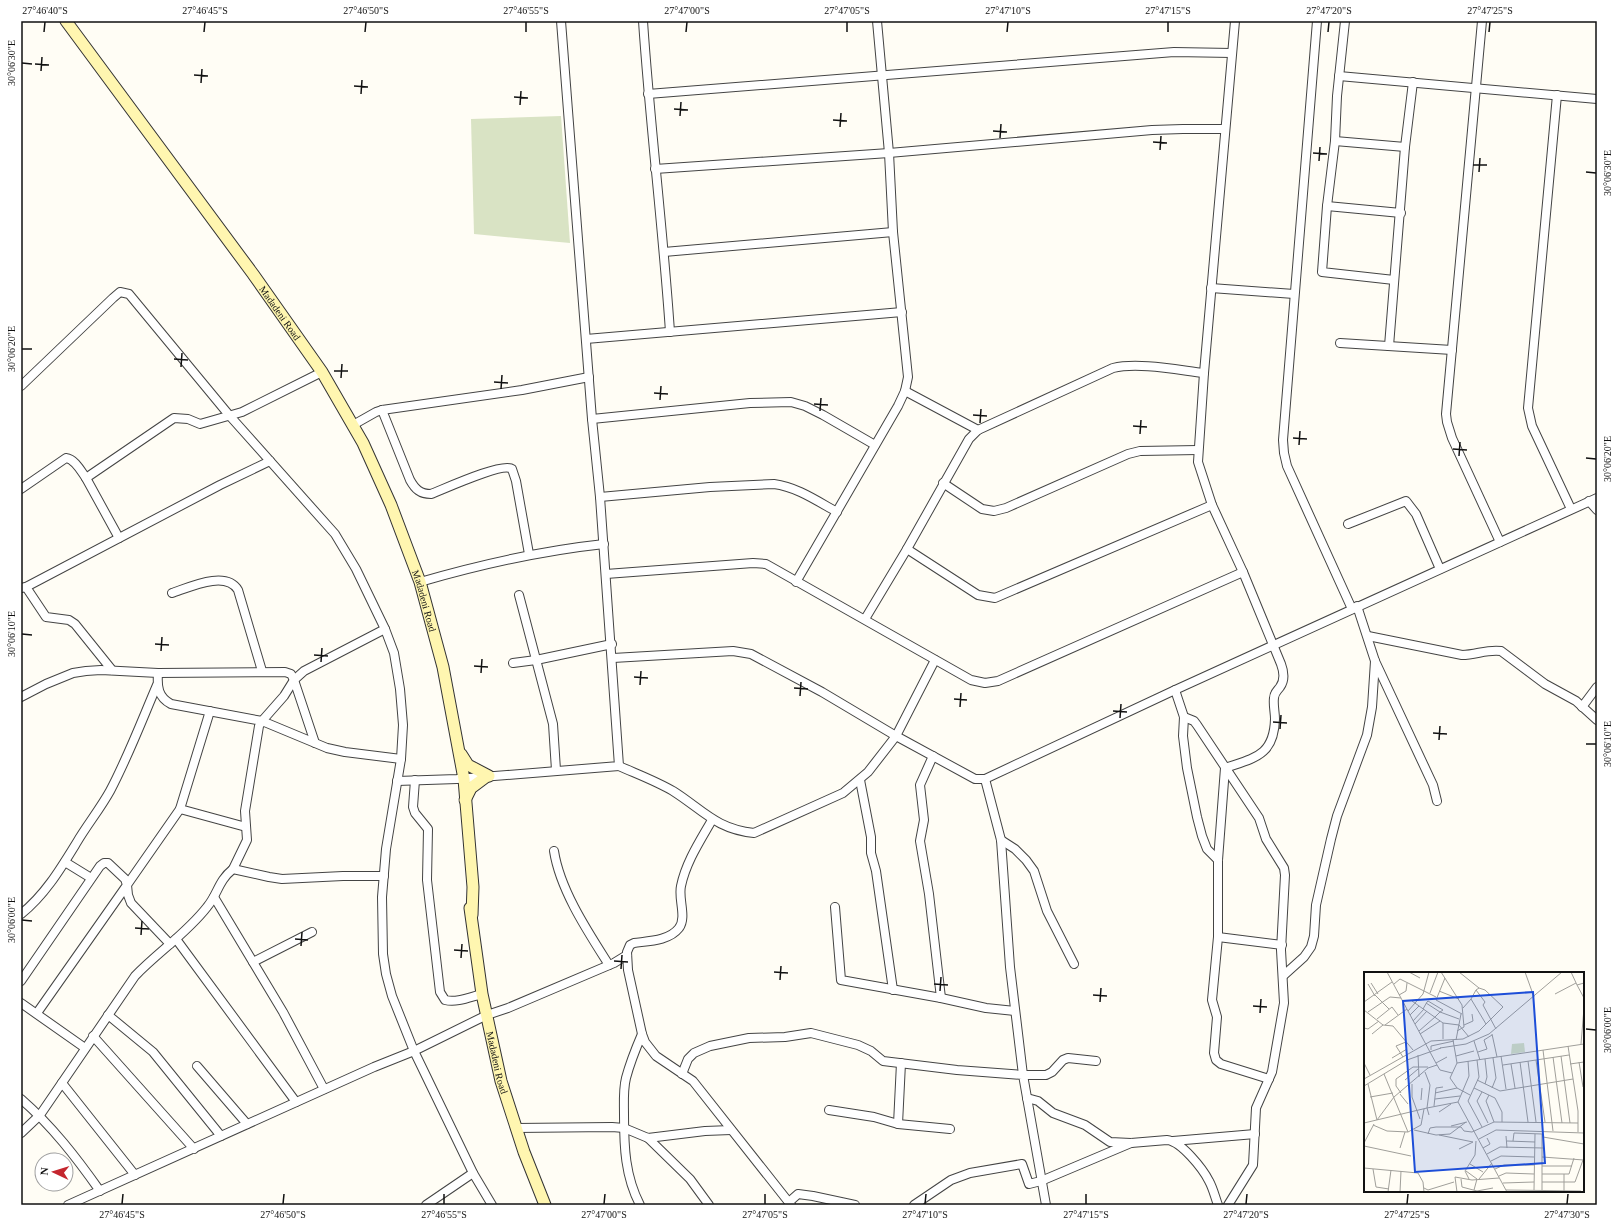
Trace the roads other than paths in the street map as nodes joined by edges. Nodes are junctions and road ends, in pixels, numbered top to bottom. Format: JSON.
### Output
{"nodes":[{"id":1,"x":66,"y":21,"type":"edge"},
{"id":2,"x":561,"y":21,"type":"edge"},
{"id":3,"x":643,"y":21,"type":"edge"},
{"id":4,"x":877,"y":21,"type":"edge"},
{"id":5,"x":1235,"y":21,"type":"edge"},
{"id":6,"x":1317,"y":21,"type":"edge"},
{"id":7,"x":1345,"y":21,"type":"edge"},
{"id":8,"x":1482,"y":21,"type":"edge"},
{"id":9,"x":1232,"y":53,"type":"junction"},
{"id":10,"x":882,"y":75,"type":"junction"},
{"id":11,"x":1340,"y":76,"type":"junction"},
{"id":12,"x":1413,"y":82,"type":"junction"},
{"id":13,"x":1476,"y":89,"type":"junction"},
{"id":14,"x":648,"y":94,"type":"junction"},
{"id":15,"x":1557,"y":95,"type":"junction"},
{"id":16,"x":1597,"y":99,"type":"edge"},
{"id":17,"x":1226,"y":129,"type":"junction"},
{"id":18,"x":1335,"y":141,"type":"junction"},
{"id":19,"x":1406,"y":147,"type":"junction"},
{"id":20,"x":889,"y":153,"type":"junction"},
{"id":21,"x":655,"y":169,"type":"junction"},
{"id":22,"x":1328,"y":206,"type":"junction"},
{"id":23,"x":1401,"y":213,"type":"junction"},
{"id":24,"x":893,"y":232,"type":"junction"},
{"id":25,"x":664,"y":252,"type":"junction"},
{"id":26,"x":1394,"y":280,"type":"junction"},
{"id":27,"x":1211,"y":288,"type":"junction"},
{"id":28,"x":1294,"y":294,"type":"junction"},
{"id":29,"x":902,"y":312,"type":"junction"},
{"id":30,"x":670,"y":332,"type":"junction"},
{"id":31,"x":586,"y":339,"type":"junction"},
{"id":32,"x":1340,"y":343,"type":"dead end"},
{"id":33,"x":1389,"y":346,"type":"junction"},
{"id":34,"x":1452,"y":350,"type":"junction"},
{"id":35,"x":322,"y":372,"type":"junction"},
{"id":36,"x":1204,"y":373,"type":"junction"},
{"id":37,"x":589,"y":377,"type":"junction"},
{"id":38,"x":21,"y":386,"type":"edge"},
{"id":39,"x":905,"y":391,"type":"junction"},
{"id":40,"x":382,"y":410,"type":"junction"},
{"id":41,"x":229,"y":415,"type":"junction"},
{"id":42,"x":592,"y":418,"type":"junction"},
{"id":43,"x":353,"y":425,"type":"junction"},
{"id":44,"x":978,"y":430,"type":"junction"},
{"id":45,"x":875,"y":445,"type":"junction"},
{"id":46,"x":1198,"y":450,"type":"junction"},
{"id":47,"x":270,"y":461,"type":"junction"},
{"id":48,"x":86,"y":478,"type":"junction"},
{"id":49,"x":943,"y":483,"type":"junction"},
{"id":50,"x":21,"y":489,"type":"edge"},
{"id":51,"x":600,"y":497,"type":"junction"},
{"id":52,"x":1597,"y":498,"type":"edge"},
{"id":53,"x":1589,"y":501,"type":"junction"},
{"id":54,"x":1212,"y":505,"type":"junction"},
{"id":55,"x":1571,"y":509,"type":"junction"},
{"id":56,"x":1597,"y":510,"type":"edge"},
{"id":57,"x":837,"y":512,"type":"junction"},
{"id":58,"x":1348,"y":524,"type":"dead end"},
{"id":59,"x":119,"y":538,"type":"junction"},
{"id":60,"x":1500,"y":542,"type":"junction"},
{"id":61,"x":604,"y":544,"type":"junction"},
{"id":62,"x":907,"y":549,"type":"junction"},
{"id":63,"x":529,"y":554,"type":"junction"},
{"id":64,"x":1440,"y":569,"type":"junction"},
{"id":65,"x":1243,"y":572,"type":"junction"},
{"id":66,"x":606,"y":574,"type":"junction"},
{"id":67,"x":420,"y":582,"type":"junction"},
{"id":68,"x":796,"y":582,"type":"junction"},
{"id":69,"x":24,"y":587,"type":"edge"},
{"id":70,"x":172,"y":593,"type":"dead end"},
{"id":71,"x":519,"y":595,"type":"dead end"},
{"id":72,"x":1354,"y":607,"type":"junction"},
{"id":73,"x":865,"y":619,"type":"junction"},
{"id":74,"x":385,"y":629,"type":"junction"},
{"id":75,"x":1368,"y":636,"type":"junction"},
{"id":76,"x":435,"y":638,"type":"junction"},
{"id":77,"x":612,"y":644,"type":"junction"},
{"id":78,"x":1273,"y":645,"type":"junction"},
{"id":79,"x":613,"y":658,"type":"junction"},
{"id":80,"x":536,"y":660,"type":"junction"},
{"id":81,"x":935,"y":660,"type":"junction"},
{"id":82,"x":1376,"y":660,"type":"junction"},
{"id":83,"x":513,"y":663,"type":"dead end"},
{"id":84,"x":112,"y":670,"type":"junction"},
{"id":85,"x":262,"y":671,"type":"junction"},
{"id":86,"x":158,"y":673,"type":"junction"},
{"id":87,"x":294,"y":680,"type":"junction"},
{"id":88,"x":157,"y":685,"type":"junction"},
{"id":89,"x":1597,"y":687,"type":"edge"},
{"id":90,"x":1175,"y":690,"type":"junction"},
{"id":91,"x":21,"y":697,"type":"edge"},
{"id":92,"x":1582,"y":707,"type":"junction"},
{"id":93,"x":210,"y":711,"type":"junction"},
{"id":94,"x":1184,"y":718,"type":"junction"},
{"id":95,"x":1597,"y":720,"type":"edge"},
{"id":96,"x":262,"y":721,"type":"junction"},
{"id":97,"x":896,"y":736,"type":"junction"},
{"id":98,"x":316,"y":743,"type":"junction"},
{"id":99,"x":458,"y":746,"type":"junction"},
{"id":100,"x":933,"y":756,"type":"junction"},
{"id":101,"x":401,"y":759,"type":"junction"},
{"id":102,"x":619,"y":766,"type":"junction"},
{"id":103,"x":1225,"y":768,"type":"junction"},
{"id":104,"x":556,"y":770,"type":"junction"},
{"id":105,"x":488,"y":776,"type":"junction"},
{"id":106,"x":460,"y":779,"type":"junction"},
{"id":107,"x":985,"y":779,"type":"junction"},
{"id":108,"x":414,"y":780,"type":"junction"},
{"id":109,"x":860,"y":780,"type":"junction"},
{"id":110,"x":397,"y":781,"type":"junction"},
{"id":111,"x":465,"y":800,"type":"junction"},
{"id":112,"x":1437,"y":801,"type":"dead end"},
{"id":113,"x":180,"y":809,"type":"junction"},
{"id":114,"x":712,"y":820,"type":"junction"},
{"id":115,"x":246,"y":827,"type":"junction"},
{"id":116,"x":1001,"y":840,"type":"junction"},
{"id":117,"x":554,"y":851,"type":"dead end"},
{"id":118,"x":1218,"y":860,"type":"junction"},
{"id":119,"x":66,"y":862,"type":"junction"},
{"id":120,"x":233,"y":869,"type":"junction"},
{"id":121,"x":384,"y":876,"type":"junction"},
{"id":122,"x":91,"y":878,"type":"junction"},
{"id":123,"x":127,"y":885,"type":"junction"},
{"id":124,"x":214,"y":897,"type":"junction"},
{"id":125,"x":835,"y":907,"type":"dead end"},
{"id":126,"x":21,"y":914,"type":"edge"},
{"id":127,"x":472,"y":915,"type":"junction"},
{"id":128,"x":312,"y":932,"type":"dead end"},
{"id":129,"x":1218,"y":937,"type":"junction"},
{"id":130,"x":173,"y":941,"type":"junction"},
{"id":131,"x":1282,"y":945,"type":"junction"},
{"id":132,"x":627,"y":955,"type":"junction"},
{"id":133,"x":253,"y":962,"type":"junction"},
{"id":134,"x":1074,"y":964,"type":"dead end"},
{"id":135,"x":609,"y":965,"type":"junction"},
{"id":136,"x":1284,"y":975,"type":"junction"},
{"id":137,"x":21,"y":981,"type":"edge"},
{"id":138,"x":893,"y":990,"type":"junction"},
{"id":139,"x":482,"y":994,"type":"junction"},
{"id":140,"x":941,"y":998,"type":"junction"},
{"id":141,"x":21,"y":1003,"type":"edge"},
{"id":142,"x":1015,"y":1011,"type":"junction"},
{"id":143,"x":37,"y":1013,"type":"junction"},
{"id":144,"x":108,"y":1015,"type":"junction"},
{"id":145,"x":487,"y":1016,"type":"junction"},
{"id":146,"x":642,"y":1034,"type":"junction"},
{"id":147,"x":93,"y":1036,"type":"junction"},
{"id":148,"x":85,"y":1048,"type":"junction"},
{"id":149,"x":414,"y":1051,"type":"junction"},
{"id":150,"x":1096,"y":1061,"type":"dead end"},
{"id":151,"x":901,"y":1063,"type":"junction"},
{"id":152,"x":197,"y":1066,"type":"dead end"},
{"id":153,"x":682,"y":1074,"type":"junction"},
{"id":154,"x":1023,"y":1075,"type":"junction"},
{"id":155,"x":1269,"y":1079,"type":"junction"},
{"id":156,"x":62,"y":1082,"type":"junction"},
{"id":157,"x":324,"y":1089,"type":"junction"},
{"id":158,"x":1027,"y":1098,"type":"junction"},
{"id":159,"x":21,"y":1099,"type":"edge"},
{"id":160,"x":296,"y":1102,"type":"junction"},
{"id":161,"x":830,"y":1110,"type":"dead end"},
{"id":162,"x":40,"y":1116,"type":"junction"},
{"id":163,"x":247,"y":1124,"type":"junction"},
{"id":164,"x":898,"y":1124,"type":"junction"},
{"id":165,"x":516,"y":1128,"type":"junction"},
{"id":166,"x":624,"y":1128,"type":"junction"},
{"id":167,"x":950,"y":1128,"type":"dead end"},
{"id":168,"x":731,"y":1130,"type":"junction"},
{"id":169,"x":21,"y":1133,"type":"edge"},
{"id":170,"x":1255,"y":1134,"type":"junction"},
{"id":171,"x":221,"y":1136,"type":"junction"},
{"id":172,"x":648,"y":1138,"type":"junction"},
{"id":173,"x":1173,"y":1141,"type":"junction"},
{"id":174,"x":1131,"y":1143,"type":"junction"},
{"id":175,"x":194,"y":1149,"type":"junction"},
{"id":176,"x":473,"y":1174,"type":"junction"},
{"id":177,"x":135,"y":1175,"type":"junction"},
{"id":178,"x":1042,"y":1182,"type":"junction"},
{"id":179,"x":100,"y":1191,"type":"junction"},
{"id":180,"x":80,"y":1203,"type":"edge"},
{"id":181,"x":790,"y":1203,"type":"edge"},
{"id":182,"x":68,"y":1205,"type":"edge"},
{"id":183,"x":426,"y":1205,"type":"edge"},
{"id":184,"x":492,"y":1205,"type":"edge"},
{"id":185,"x":545,"y":1205,"type":"edge"},
{"id":186,"x":640,"y":1205,"type":"edge"},
{"id":187,"x":709,"y":1205,"type":"edge"},
{"id":188,"x":855,"y":1205,"type":"edge"},
{"id":189,"x":914,"y":1205,"type":"edge"},
{"id":190,"x":1046,"y":1205,"type":"edge"},
{"id":191,"x":1218,"y":1205,"type":"edge"},
{"id":192,"x":1228,"y":1205,"type":"edge"}],
"edges":[{"from":1,"to":35,"type":"street","name":"Madadeni Road"},
{"from":2,"to":31,"type":"street"},
{"from":3,"to":14,"type":"street"},
{"from":4,"to":10,"type":"street"},
{"from":5,"to":9,"type":"street"},
{"from":6,"to":28,"type":"street"},
{"from":7,"to":11,"type":"street"},
{"from":8,"to":13,"type":"street"},
{"from":9,"to":10,"type":"street"},
{"from":9,"to":17,"type":"street"},
{"from":10,"to":14,"type":"street"},
{"from":10,"to":20,"type":"street"},
{"from":11,"to":12,"type":"street"},
{"from":11,"to":18,"type":"street"},
{"from":12,"to":13,"type":"street"},
{"from":12,"to":19,"type":"street"},
{"from":13,"to":15,"type":"street"},
{"from":13,"to":34,"type":"street"},
{"from":14,"to":21,"type":"street"},
{"from":15,"to":16,"type":"street"},
{"from":15,"to":55,"type":"street"},
{"from":17,"to":20,"type":"street"},
{"from":17,"to":27,"type":"street"},
{"from":18,"to":19,"type":"street"},
{"from":18,"to":22,"type":"street"},
{"from":19,"to":23,"type":"street"},
{"from":20,"to":21,"type":"street"},
{"from":20,"to":24,"type":"street"},
{"from":21,"to":25,"type":"street"},
{"from":22,"to":23,"type":"street"},
{"from":22,"to":26,"type":"street"},
{"from":23,"to":26,"type":"street"},
{"from":24,"to":25,"type":"street"},
{"from":24,"to":29,"type":"street"},
{"from":25,"to":30,"type":"street"},
{"from":26,"to":33,"type":"street"},
{"from":27,"to":28,"type":"street"},
{"from":27,"to":36,"type":"street"},
{"from":28,"to":72,"type":"street"},
{"from":29,"to":30,"type":"street"},
{"from":29,"to":39,"type":"street"},
{"from":30,"to":31,"type":"street"},
{"from":31,"to":37,"type":"street"},
{"from":32,"to":33,"type":"street"},
{"from":33,"to":34,"type":"street"},
{"from":34,"to":60,"type":"street"},
{"from":35,"to":41,"type":"street"},
{"from":35,"to":43,"type":"street","name":"Madadeni Road"},
{"from":36,"to":44,"type":"street"},
{"from":36,"to":46,"type":"street"},
{"from":37,"to":40,"type":"street"},
{"from":37,"to":42,"type":"street"},
{"from":38,"to":41,"type":"street"},
{"from":39,"to":44,"type":"street"},
{"from":39,"to":45,"type":"street"},
{"from":40,"to":43,"type":"street"},
{"from":40,"to":63,"type":"street"},
{"from":41,"to":47,"type":"street"},
{"from":41,"to":48,"type":"street"},
{"from":42,"to":45,"type":"street"},
{"from":42,"to":51,"type":"street"},
{"from":43,"to":67,"type":"street","name":"Madadeni Road"},
{"from":44,"to":49,"type":"street"},
{"from":45,"to":57,"type":"street"},
{"from":46,"to":49,"type":"street"},
{"from":46,"to":54,"type":"street"},
{"from":47,"to":59,"type":"street"},
{"from":47,"to":74,"type":"street"},
{"from":48,"to":50,"type":"street"},
{"from":48,"to":59,"type":"street"},
{"from":49,"to":62,"type":"street"},
{"from":51,"to":57,"type":"street"},
{"from":51,"to":61,"type":"street"},
{"from":52,"to":53,"type":"street"},
{"from":53,"to":55,"type":"street"},
{"from":53,"to":56,"type":"street"},
{"from":54,"to":62,"type":"street"},
{"from":54,"to":65,"type":"street"},
{"from":55,"to":60,"type":"street"},
{"from":57,"to":68,"type":"street"},
{"from":58,"to":64,"type":"street"},
{"from":59,"to":69,"type":"street"},
{"from":60,"to":64,"type":"street"},
{"from":61,"to":63,"type":"street"},
{"from":61,"to":66,"type":"street"},
{"from":62,"to":73,"type":"street"},
{"from":63,"to":67,"type":"street"},
{"from":64,"to":72,"type":"street"},
{"from":65,"to":78,"type":"street"},
{"from":65,"to":81,"type":"street"},
{"from":66,"to":68,"type":"street"},
{"from":66,"to":77,"type":"street"},
{"from":67,"to":76,"type":"street","name":"Madadeni Road"},
{"from":68,"to":73,"type":"street"},
{"from":69,"to":84,"type":"street"},
{"from":70,"to":85,"type":"street"},
{"from":71,"to":80,"type":"street"},
{"from":72,"to":75,"type":"street"},
{"from":72,"to":78,"type":"street"},
{"from":73,"to":81,"type":"street"},
{"from":74,"to":87,"type":"street"},
{"from":74,"to":101,"type":"street"},
{"from":75,"to":82,"type":"street"},
{"from":75,"to":92,"type":"street"},
{"from":76,"to":99,"type":"street","name":"Madadeni Road"},
{"from":76,"to":106,"type":"street","name":"Madadeni Road"},
{"from":77,"to":79,"type":"street"},
{"from":77,"to":80,"type":"street"},
{"from":78,"to":90,"type":"street"},
{"from":78,"to":103,"type":"street"},
{"from":79,"to":97,"type":"street"},
{"from":79,"to":102,"type":"street"},
{"from":80,"to":83,"type":"street"},
{"from":80,"to":104,"type":"street"},
{"from":81,"to":97,"type":"street"},
{"from":82,"to":112,"type":"street"},
{"from":82,"to":136,"type":"street"},
{"from":84,"to":86,"type":"street"},
{"from":84,"to":91,"type":"street"},
{"from":85,"to":86,"type":"street"},
{"from":85,"to":87,"type":"street"},
{"from":86,"to":88,"type":"street"},
{"from":87,"to":96,"type":"street"},
{"from":87,"to":98,"type":"street"},
{"from":88,"to":93,"type":"street"},
{"from":88,"to":119,"type":"street"},
{"from":89,"to":92,"type":"street"},
{"from":90,"to":94,"type":"street"},
{"from":90,"to":107,"type":"street"},
{"from":92,"to":95,"type":"street"},
{"from":93,"to":96,"type":"street"},
{"from":93,"to":113,"type":"street"},
{"from":94,"to":103,"type":"street"},
{"from":94,"to":118,"type":"street"},
{"from":96,"to":98,"type":"street"},
{"from":96,"to":115,"type":"street"},
{"from":97,"to":100,"type":"street"},
{"from":97,"to":109,"type":"street"},
{"from":98,"to":101,"type":"street"},
{"from":99,"to":105,"type":"street"},
{"from":99,"to":106,"type":"street","name":"Madadeni Road"},
{"from":100,"to":107,"type":"street"},
{"from":100,"to":140,"type":"street"},
{"from":101,"to":110,"type":"street"},
{"from":102,"to":104,"type":"street"},
{"from":102,"to":114,"type":"street"},
{"from":103,"to":118,"type":"street"},
{"from":103,"to":131,"type":"street"},
{"from":104,"to":105,"type":"street"},
{"from":105,"to":106,"type":"street"},
{"from":105,"to":111,"type":"street"},
{"from":106,"to":108,"type":"street"},
{"from":106,"to":111,"type":"street","name":"Madadeni Road"},
{"from":106,"to":127,"type":"street","name":"Madadeni Road"},
{"from":107,"to":116,"type":"street"},
{"from":108,"to":110,"type":"street"},
{"from":108,"to":139,"type":"street"},
{"from":109,"to":114,"type":"street"},
{"from":109,"to":138,"type":"street"},
{"from":110,"to":121,"type":"street"},
{"from":111,"to":127,"type":"street","name":"Madadeni Road"},
{"from":113,"to":115,"type":"street"},
{"from":113,"to":123,"type":"street"},
{"from":114,"to":132,"type":"street"},
{"from":115,"to":120,"type":"street"},
{"from":116,"to":134,"type":"street"},
{"from":116,"to":142,"type":"street"},
{"from":117,"to":135,"type":"street"},
{"from":118,"to":129,"type":"street"},
{"from":119,"to":122,"type":"street"},
{"from":119,"to":126,"type":"street"},
{"from":120,"to":121,"type":"street"},
{"from":120,"to":124,"type":"street"},
{"from":121,"to":149,"type":"street"},
{"from":122,"to":123,"type":"street"},
{"from":122,"to":137,"type":"street"},
{"from":123,"to":130,"type":"street"},
{"from":123,"to":143,"type":"street"},
{"from":124,"to":130,"type":"street"},
{"from":124,"to":133,"type":"street"},
{"from":125,"to":138,"type":"street"},
{"from":127,"to":139,"type":"street","name":"Madadeni Road"},
{"from":128,"to":133,"type":"street"},
{"from":129,"to":131,"type":"street"},
{"from":129,"to":155,"type":"street"},
{"from":130,"to":144,"type":"street"},
{"from":130,"to":160,"type":"street"},
{"from":131,"to":136,"type":"street"},
{"from":132,"to":135,"type":"street"},
{"from":132,"to":146,"type":"street"},
{"from":133,"to":157,"type":"street"},
{"from":135,"to":145,"type":"street"},
{"from":136,"to":155,"type":"street"},
{"from":138,"to":140,"type":"street"},
{"from":139,"to":145,"type":"street","name":"Madadeni Road"},
{"from":140,"to":142,"type":"street"},
{"from":141,"to":143,"type":"street"},
{"from":142,"to":154,"type":"street"},
{"from":143,"to":148,"type":"street"},
{"from":144,"to":147,"type":"street"},
{"from":144,"to":171,"type":"street"},
{"from":145,"to":149,"type":"street"},
{"from":145,"to":165,"type":"street","name":"Madadeni Road"},
{"from":146,"to":153,"type":"street"},
{"from":146,"to":166,"type":"street"},
{"from":147,"to":148,"type":"street"},
{"from":147,"to":175,"type":"street"},
{"from":148,"to":156,"type":"street"},
{"from":149,"to":157,"type":"street"},
{"from":149,"to":176,"type":"street"},
{"from":150,"to":154,"type":"street"},
{"from":151,"to":153,"type":"street"},
{"from":151,"to":154,"type":"street"},
{"from":151,"to":164,"type":"street"},
{"from":152,"to":163,"type":"street"},
{"from":153,"to":168,"type":"street"},
{"from":154,"to":158,"type":"street"},
{"from":155,"to":170,"type":"street"},
{"from":156,"to":162,"type":"street"},
{"from":156,"to":177,"type":"street"},
{"from":157,"to":160,"type":"street"},
{"from":158,"to":174,"type":"street"},
{"from":158,"to":178,"type":"street"},
{"from":159,"to":162,"type":"street"},
{"from":160,"to":163,"type":"street"},
{"from":161,"to":164,"type":"street"},
{"from":162,"to":169,"type":"street"},
{"from":162,"to":179,"type":"street"},
{"from":163,"to":171,"type":"street"},
{"from":164,"to":167,"type":"street"},
{"from":165,"to":166,"type":"street"},
{"from":165,"to":185,"type":"street","name":"Madadeni Road"},
{"from":166,"to":172,"type":"street"},
{"from":166,"to":186,"type":"street"},
{"from":168,"to":172,"type":"street"},
{"from":168,"to":181,"type":"street"},
{"from":170,"to":173,"type":"street"},
{"from":170,"to":192,"type":"street"},
{"from":171,"to":175,"type":"street"},
{"from":172,"to":187,"type":"street"},
{"from":173,"to":174,"type":"street"},
{"from":173,"to":191,"type":"street"},
{"from":174,"to":178,"type":"street"},
{"from":175,"to":177,"type":"street"},
{"from":176,"to":183,"type":"street"},
{"from":176,"to":184,"type":"street"},
{"from":177,"to":179,"type":"street"},
{"from":178,"to":189,"type":"street"},
{"from":178,"to":190,"type":"street"},
{"from":179,"to":180,"type":"street"},
{"from":180,"to":182,"type":"street"},
{"from":181,"to":188,"type":"street"}]}
